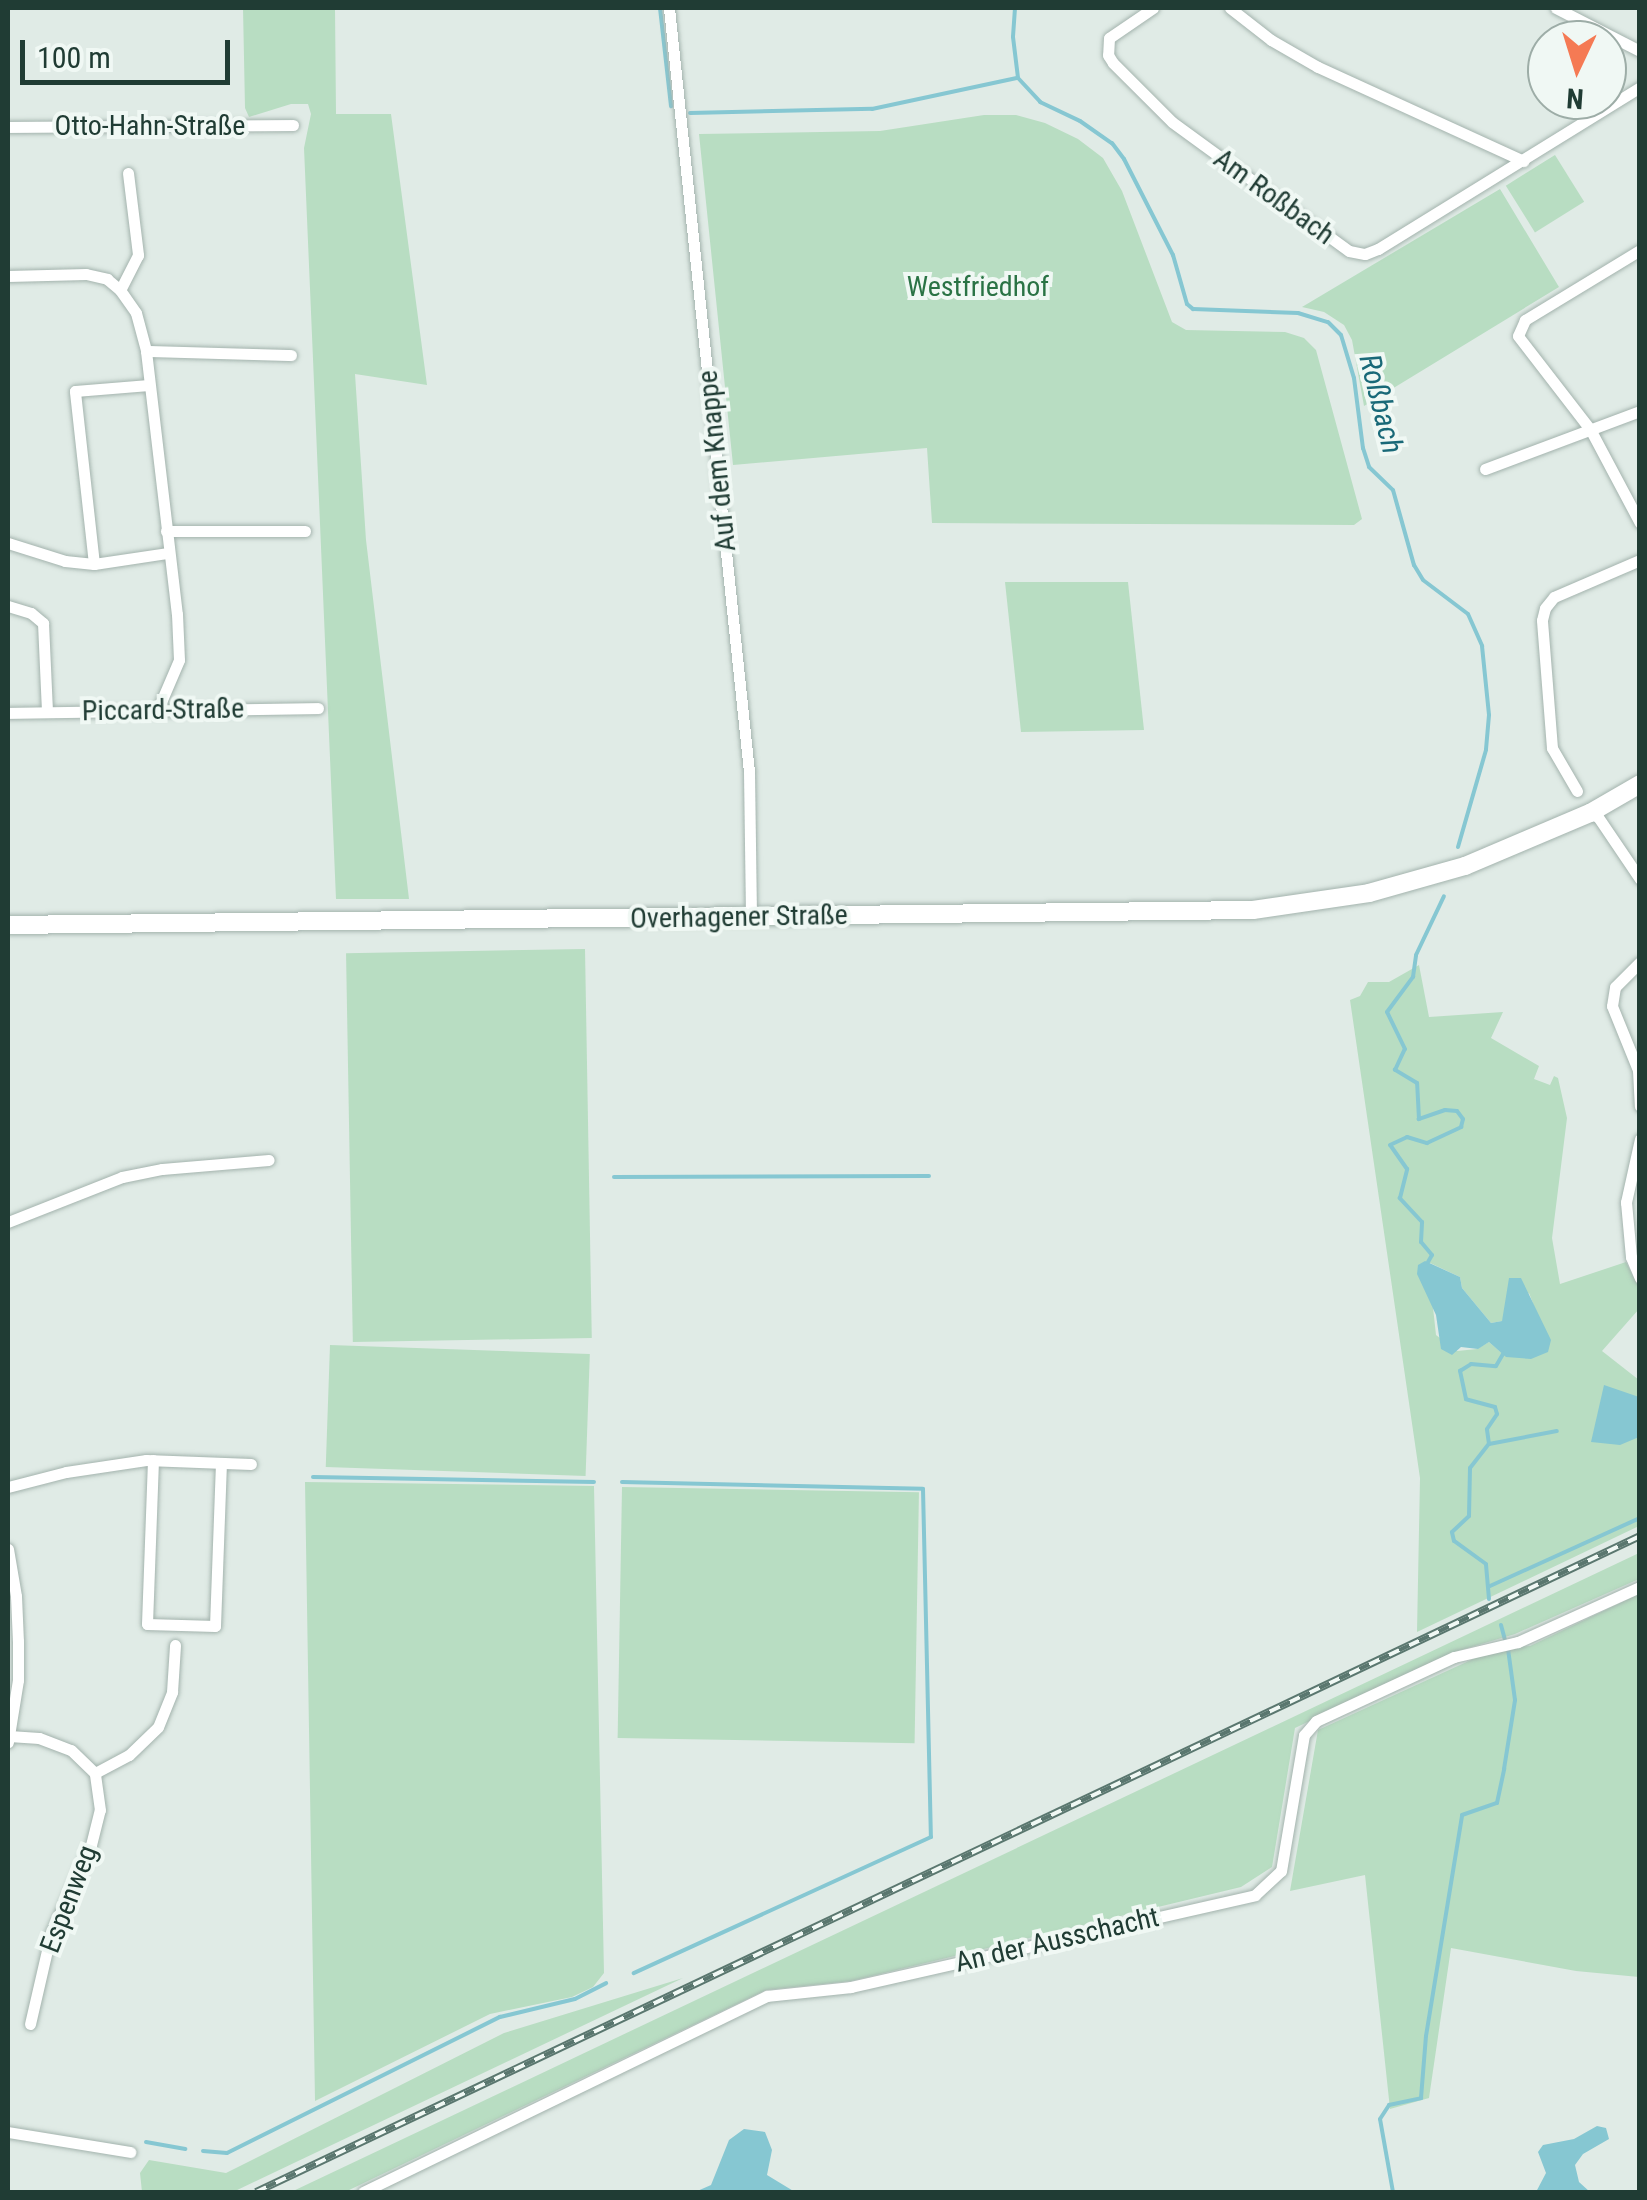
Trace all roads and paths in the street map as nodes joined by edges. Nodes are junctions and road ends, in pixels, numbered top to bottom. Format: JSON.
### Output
{"nodes":[{"id":1,"x":669,"y":8,"type":"edge"},
{"id":2,"x":1153,"y":8,"type":"edge"},
{"id":3,"x":1230,"y":8,"type":"edge"},
{"id":4,"x":1556,"y":8,"type":"edge"},
{"id":5,"x":1640,"y":51,"type":"edge"},
{"id":6,"x":1640,"y":87,"type":"edge"},
{"id":7,"x":292,"y":125,"type":"dead end"},
{"id":8,"x":8,"y":127,"type":"edge"},
{"id":9,"x":1522,"y":161,"type":"junction"},
{"id":10,"x":128,"y":173,"type":"dead end"},
{"id":11,"x":1640,"y":250,"type":"edge"},
{"id":12,"x":8,"y":276,"type":"edge"},
{"id":13,"x":120,"y":290,"type":"junction"},
{"id":14,"x":146,"y":350,"type":"junction"},
{"id":15,"x":291,"y":355,"type":"dead end"},
{"id":16,"x":149,"y":385,"type":"junction"},
{"id":17,"x":1640,"y":410,"type":"edge"},
{"id":18,"x":1590,"y":429,"type":"junction"},
{"id":19,"x":1484,"y":469,"type":"dead end"},
{"id":20,"x":1640,"y":523,"type":"edge"},
{"id":21,"x":166,"y":531,"type":"junction"},
{"id":22,"x":305,"y":531,"type":"dead end"},
{"id":23,"x":8,"y":543,"type":"edge"},
{"id":24,"x":168,"y":554,"type":"junction"},
{"id":25,"x":1640,"y":560,"type":"edge"},
{"id":26,"x":94,"y":564,"type":"junction"},
{"id":27,"x":8,"y":606,"type":"edge"},
{"id":28,"x":318,"y":708,"type":"dead end"},
{"id":29,"x":158,"y":709,"type":"junction"},
{"id":30,"x":47,"y":712,"type":"junction"},
{"id":31,"x":8,"y":713,"type":"edge"},
{"id":32,"x":1640,"y":784,"type":"edge"},
{"id":33,"x":1577,"y":791,"type":"dead end"},
{"id":34,"x":1590,"y":813,"type":"junction"},
{"id":35,"x":1640,"y":879,"type":"edge"},
{"id":36,"x":750,"y":916,"type":"junction"},
{"id":37,"x":8,"y":924,"type":"edge"},
{"id":38,"x":1640,"y":962,"type":"edge"},
{"id":39,"x":1639,"y":1070,"type":"edge"},
{"id":40,"x":1640,"y":1106,"type":"edge"},
{"id":41,"x":1640,"y":1140,"type":"edge"},
{"id":42,"x":269,"y":1160,"type":"dead end"},
{"id":43,"x":1633,"y":1202,"type":"edge"},
{"id":44,"x":8,"y":1222,"type":"edge"},
{"id":45,"x":1640,"y":1278,"type":"edge"},
{"id":46,"x":153,"y":1460,"type":"junction"},
{"id":47,"x":221,"y":1463,"type":"junction"},
{"id":48,"x":251,"y":1464,"type":"dead end"},
{"id":49,"x":8,"y":1488,"type":"edge"},
{"id":50,"x":8,"y":1549,"type":"edge"},
{"id":51,"x":1640,"y":1587,"type":"edge"},
{"id":52,"x":175,"y":1645,"type":"dead end"},
{"id":53,"x":8,"y":1739,"type":"edge"},
{"id":54,"x":96,"y":1773,"type":"junction"},
{"id":55,"x":30,"y":2024,"type":"dead end"},
{"id":56,"x":8,"y":2132,"type":"edge"},
{"id":57,"x":130,"y":2152,"type":"dead end"},
{"id":58,"x":362,"y":2192,"type":"edge"}],
"edges":[{"from":1,"to":36,"type":"street","name":"Auf dem Knappe"},
{"from":2,"to":9,"type":"street","name":"Am Roßbach"},
{"from":3,"to":9,"type":"street"},
{"from":4,"to":5,"type":"street"},
{"from":6,"to":9,"type":"street","name":"Am Roßbach"},
{"from":7,"to":8,"type":"street","name":"Otto-Hahn-Straße"},
{"from":10,"to":13,"type":"street"},
{"from":11,"to":18,"type":"street"},
{"from":12,"to":13,"type":"street"},
{"from":13,"to":14,"type":"street"},
{"from":14,"to":15,"type":"street"},
{"from":14,"to":16,"type":"street"},
{"from":16,"to":21,"type":"street"},
{"from":16,"to":26,"type":"street"},
{"from":17,"to":18,"type":"street"},
{"from":18,"to":19,"type":"street"},
{"from":18,"to":20,"type":"street"},
{"from":21,"to":22,"type":"street"},
{"from":21,"to":24,"type":"street"},
{"from":23,"to":26,"type":"street"},
{"from":24,"to":26,"type":"street"},
{"from":24,"to":29,"type":"street"},
{"from":25,"to":33,"type":"street"},
{"from":27,"to":30,"type":"street"},
{"from":28,"to":29,"type":"street","name":"Piccard-Straße"},
{"from":29,"to":30,"type":"street","name":"Piccard-Straße"},
{"from":30,"to":31,"type":"street","name":"Piccard-Straße"},
{"from":32,"to":34,"type":"main road","name":"Overhagener Straße"},
{"from":34,"to":35,"type":"street"},
{"from":34,"to":36,"type":"main road","name":"Overhagener Straße"},
{"from":36,"to":37,"type":"main road","name":"Overhagener Straße"},
{"from":38,"to":39,"type":"street"},
{"from":39,"to":40,"type":"street"},
{"from":41,"to":43,"type":"street"},
{"from":42,"to":44,"type":"street"},
{"from":43,"to":45,"type":"street"},
{"from":46,"to":47,"type":"street"},
{"from":46,"to":47,"type":"street"},
{"from":46,"to":49,"type":"street"},
{"from":47,"to":48,"type":"street"},
{"from":50,"to":53,"type":"street"},
{"from":51,"to":58,"type":"street","name":"An der Ausschacht"},
{"from":52,"to":54,"type":"street"},
{"from":53,"to":54,"type":"street"},
{"from":54,"to":55,"type":"street","name":"Espenweg"},
{"from":56,"to":57,"type":"street"}]}
